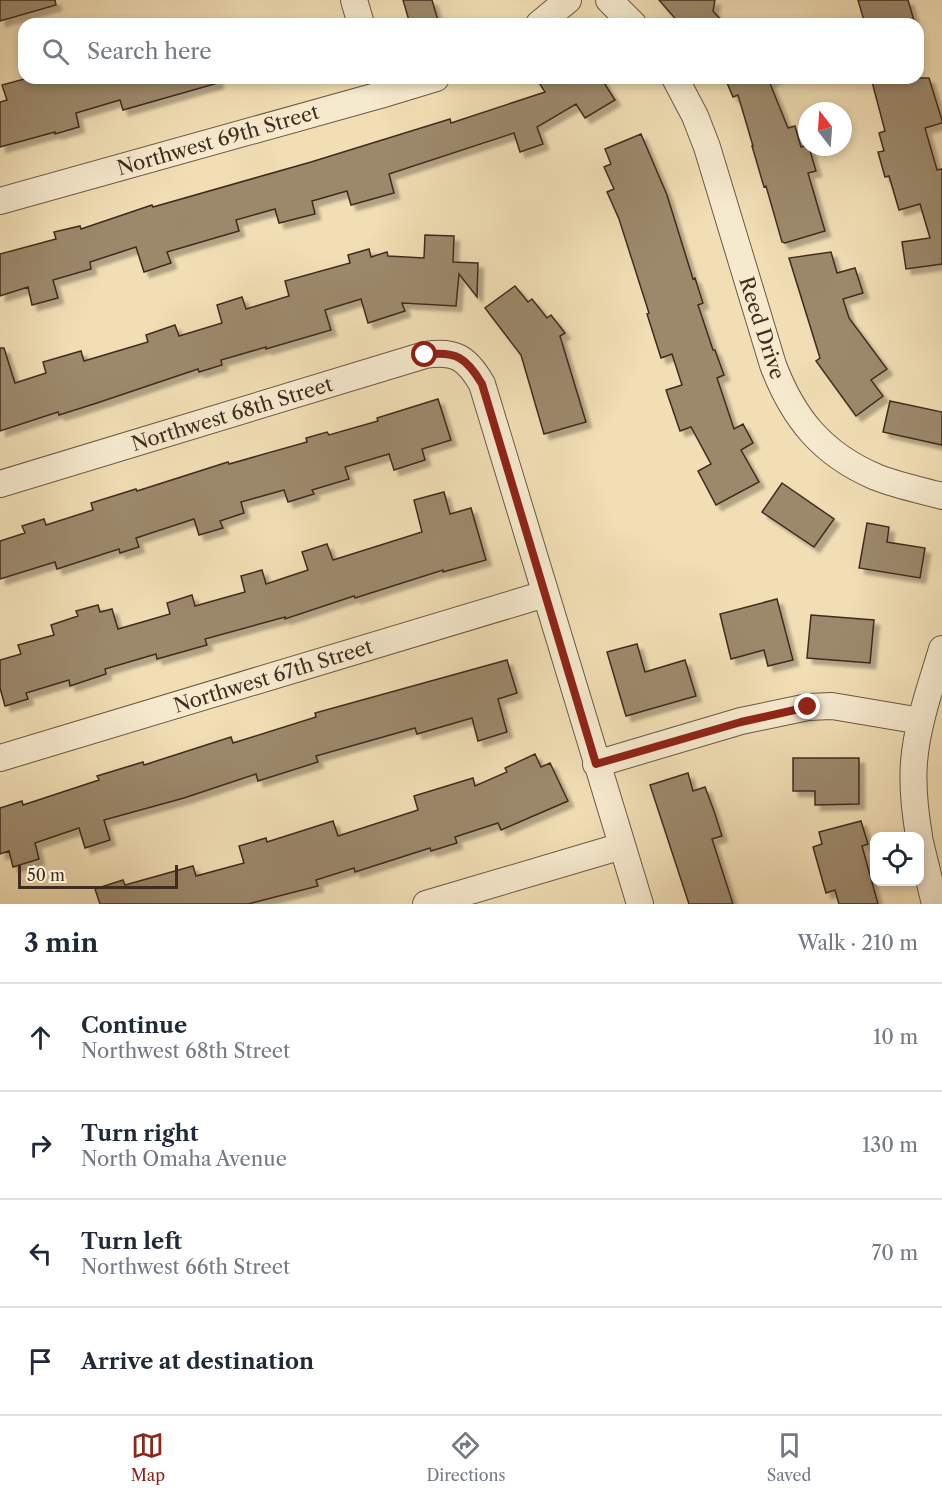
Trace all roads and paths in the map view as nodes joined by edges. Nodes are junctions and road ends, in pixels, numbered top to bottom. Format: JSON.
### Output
{"nodes":[{"id":1,"x":354,"y":0,"type":"edge"},
{"id":2,"x":568,"y":0,"type":"edge"},
{"id":3,"x":609,"y":0,"type":"edge"},
{"id":4,"x":359,"y":18,"type":"edge"},
{"id":5,"x":546,"y":18,"type":"edge"},
{"id":6,"x":627,"y":18,"type":"edge"},
{"id":7,"x":397,"y":84,"type":"edge"},
{"id":8,"x":678,"y":84,"type":"edge"},
{"id":9,"x":378,"y":87,"type":"edge"},
{"id":10,"x":0,"y":201,"type":"edge"},
{"id":11,"x":0,"y":484,"type":"edge"},
{"id":12,"x":942,"y":496,"type":"edge"},
{"id":13,"x":546,"y":594,"type":"junction"},
{"id":14,"x":942,"y":649,"type":"edge"},
{"id":15,"x":921,"y":721,"type":"junction"},
{"id":16,"x":0,"y":758,"type":"edge"},
{"id":17,"x":596,"y":764,"type":"junction"},
{"id":18,"x":918,"y":832,"type":"edge"},
{"id":19,"x":622,"y":846,"type":"junction"},
{"id":20,"x":924,"y":859,"type":"edge"},
{"id":21,"x":426,"y":904,"type":"edge"},
{"id":22,"x":640,"y":904,"type":"edge"},
{"id":23,"x":935,"y":904,"type":"edge"}],
"edges":[{"from":1,"to":4,"type":"street"},
{"from":2,"to":5,"type":"street"},
{"from":3,"to":6,"type":"street"},
{"from":7,"to":9,"type":"street","name":"Northwest 69th Street"},
{"from":8,"to":12,"type":"street","name":"Reed Drive"},
{"from":9,"to":10,"type":"street","name":"Northwest 69th Street"},
{"from":11,"to":13,"type":"street","name":"Northwest 68th Street"},
{"from":13,"to":16,"type":"street","name":"Northwest 67th Street"},
{"from":13,"to":17,"type":"street"},
{"from":14,"to":15,"type":"street"},
{"from":15,"to":17,"type":"street"},
{"from":15,"to":18,"type":"street"},
{"from":17,"to":19,"type":"street"},
{"from":19,"to":21,"type":"street"},
{"from":19,"to":22,"type":"street"},
{"from":20,"to":23,"type":"street"}]}
